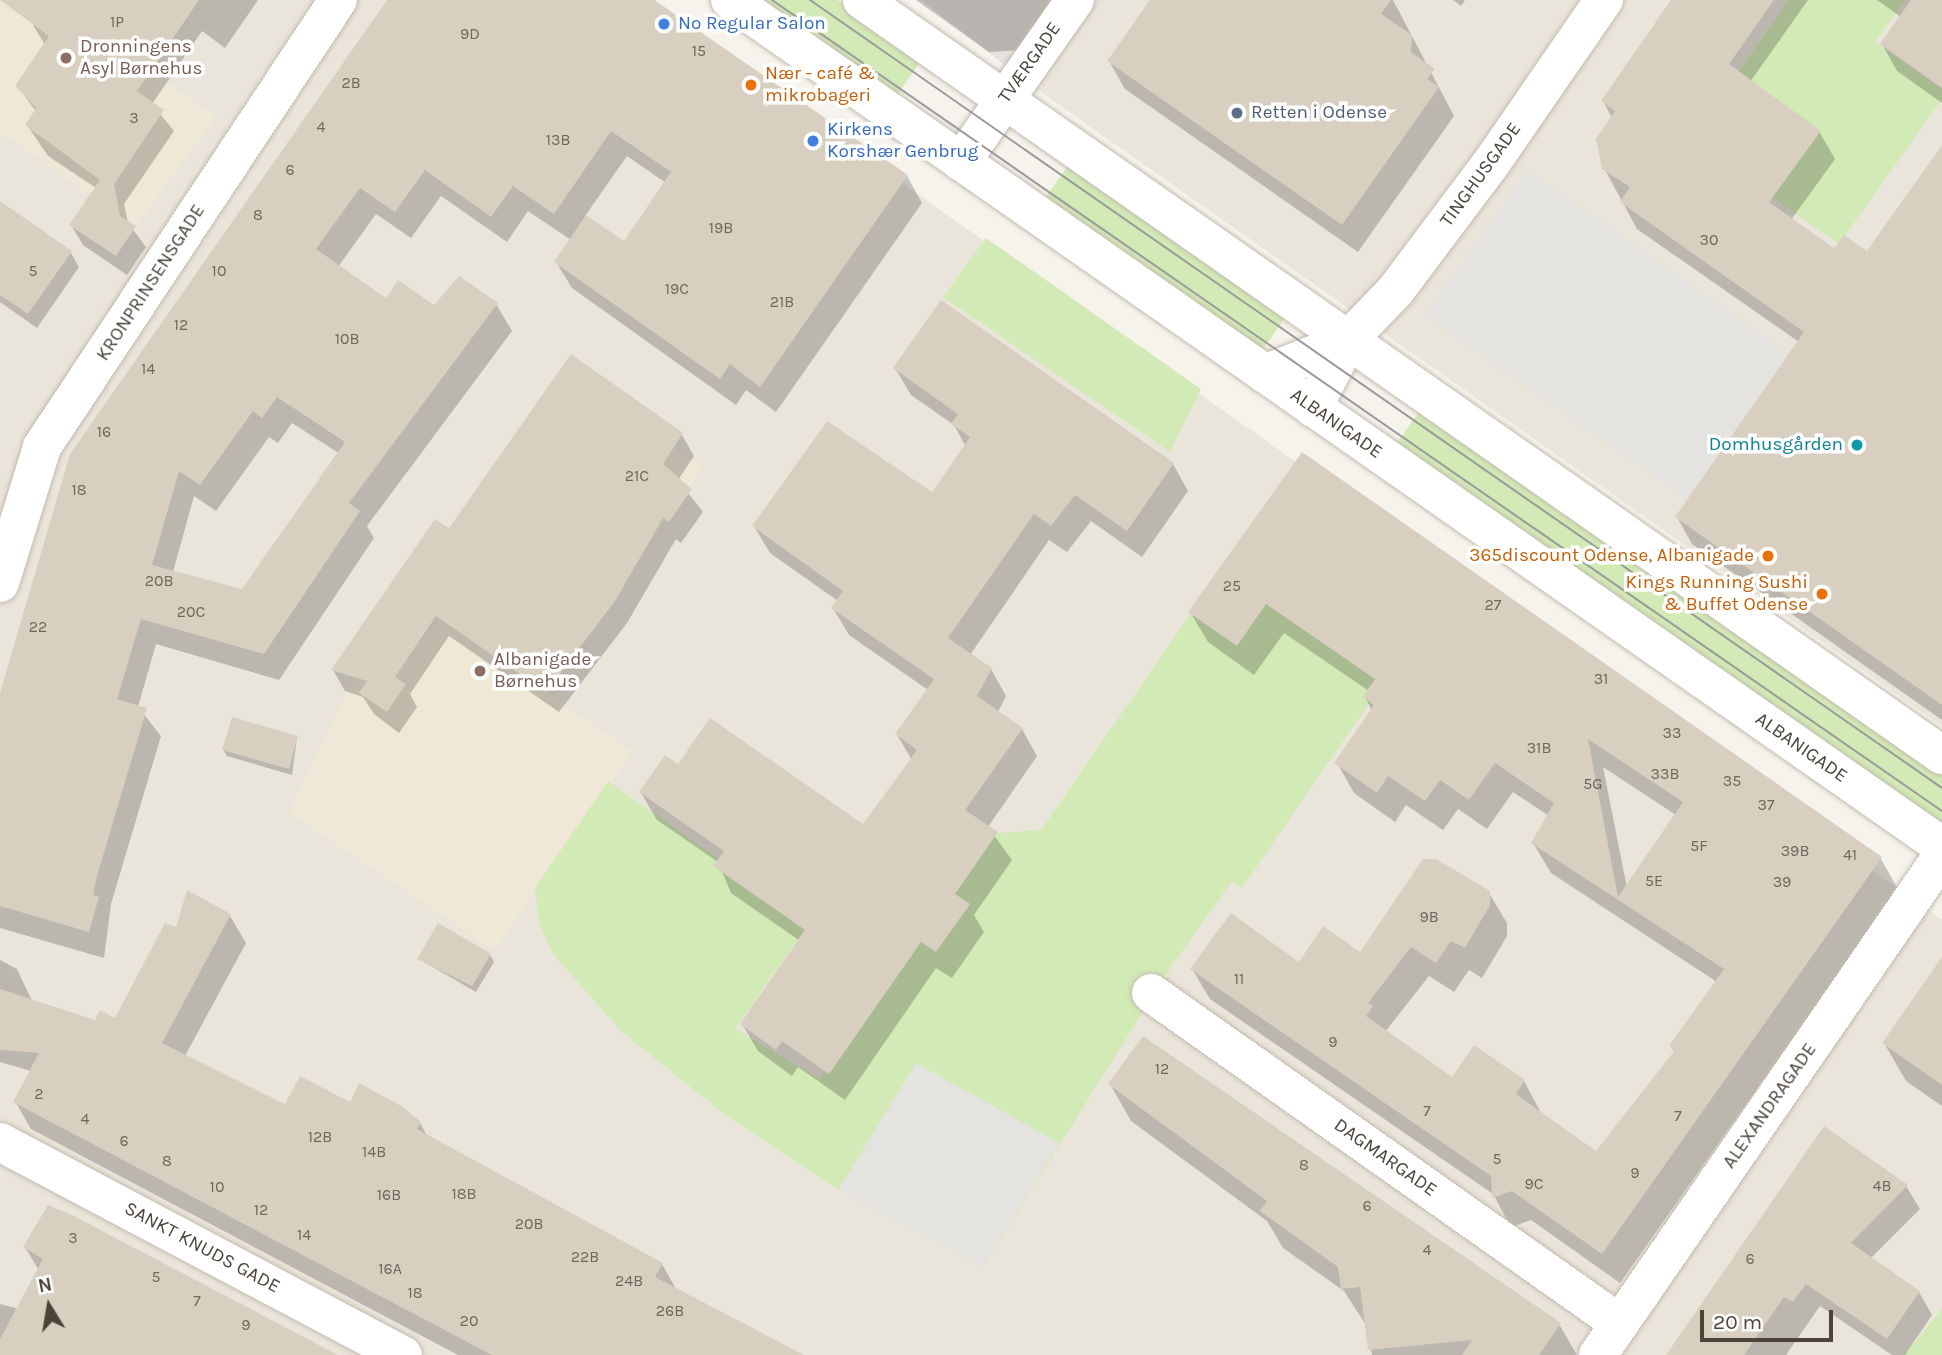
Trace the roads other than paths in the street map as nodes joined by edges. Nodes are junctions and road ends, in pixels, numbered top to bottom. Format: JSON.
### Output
{"nodes":[{"id":1,"x":338,"y":0,"type":"edge"},
{"id":2,"x":730,"y":0,"type":"edge"},
{"id":3,"x":862,"y":0,"type":"edge"},
{"id":4,"x":1074,"y":0,"type":"edge"},
{"id":5,"x":1604,"y":0,"type":"edge"},
{"id":6,"x":1003,"y":101,"type":"junction"},
{"id":7,"x":961,"y":162,"type":"junction"},
{"id":8,"x":1347,"y":341,"type":"junction"},
{"id":9,"x":1265,"y":374,"type":"junction"},
{"id":10,"x":1313,"y":408,"type":"junction"},
{"id":11,"x":0,"y":583,"type":"edge"},
{"id":12,"x":1942,"y":755,"type":"edge"},
{"id":13,"x":1942,"y":846,"type":"edge"},
{"id":14,"x":1942,"y":856,"type":"edge"},
{"id":15,"x":1151,"y":993,"type":"dead end"},
{"id":16,"x":0,"y":1142,"type":"edge"},
{"id":17,"x":1619,"y":1323,"type":"junction"},
{"id":18,"x":402,"y":1355,"type":"edge"},
{"id":19,"x":1598,"y":1355,"type":"edge"}],
"edges":[{"from":1,"to":11,"type":"street","name":"KRONPRINSENSGADE"},
{"from":2,"to":7,"type":"street","name":"ALBANIGADE"},
{"from":3,"to":6,"type":"street"},
{"from":4,"to":6,"type":"street","name":"TVÆRGADE"},
{"from":5,"to":8,"type":"street","name":"TINGHUSGADE"},
{"from":6,"to":7,"type":"street","name":"TVÆRGADE"},
{"from":6,"to":8,"type":"street"},
{"from":7,"to":9,"type":"street","name":"ALBANIGADE"},
{"from":8,"to":9,"type":"street","name":"TINGHUSGADE"},
{"from":8,"to":10,"type":"street","name":"TINGHUSGADE"},
{"from":8,"to":12,"type":"street"},
{"from":9,"to":10,"type":"street","name":"ALBANIGADE"},
{"from":10,"to":13,"type":"street","name":"ALBANIGADE"},
{"from":14,"to":17,"type":"street","name":"ALEXANDRAGADE"},
{"from":15,"to":17,"type":"street","name":"DAGMARGADE"},
{"from":16,"to":18,"type":"street","name":"SANKT KNUDS GADE"},
{"from":17,"to":19,"type":"street","name":"ALEXANDRAGADE"}]}
